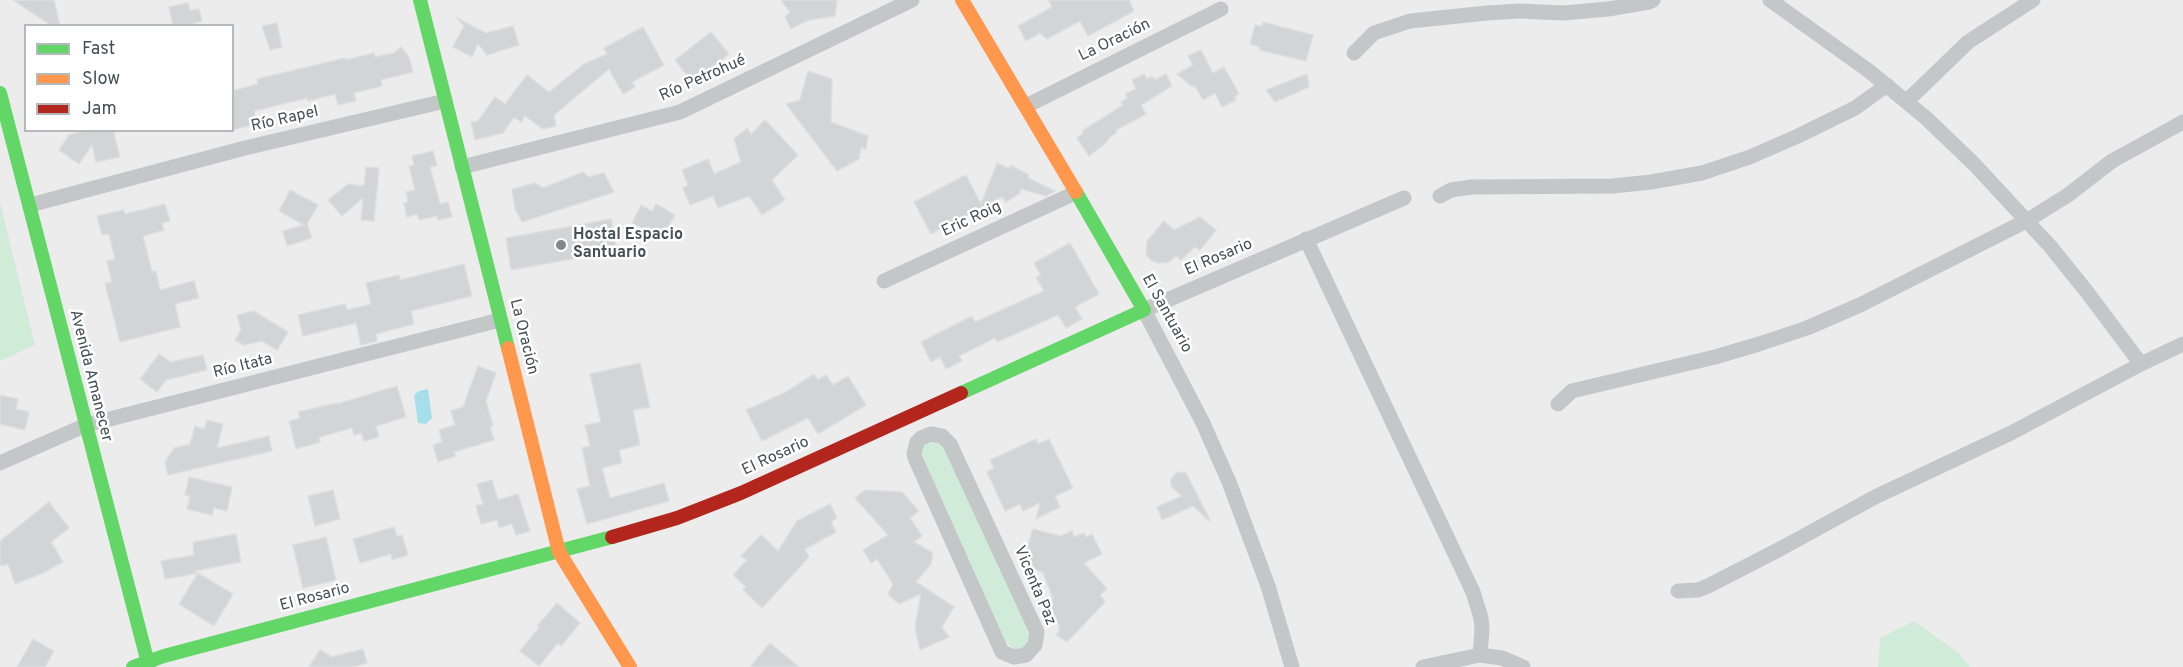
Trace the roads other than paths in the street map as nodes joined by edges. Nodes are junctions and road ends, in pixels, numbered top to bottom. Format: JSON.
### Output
{"nodes":[{"id":1,"x":420,"y":0,"type":"edge"},
{"id":2,"x":912,"y":0,"type":"edge"},
{"id":3,"x":962,"y":0,"type":"edge"},
{"id":4,"x":1653,"y":0,"type":"edge"},
{"id":5,"x":1770,"y":0,"type":"edge"},
{"id":6,"x":2033,"y":0,"type":"edge"},
{"id":7,"x":1221,"y":9,"type":"dead end"},
{"id":8,"x":1354,"y":53,"type":"dead end"},
{"id":9,"x":1887,"y":85,"type":"junction"},
{"id":10,"x":0,"y":93,"type":"edge"},
{"id":11,"x":445,"y":101,"type":"junction"},
{"id":12,"x":1907,"y":101,"type":"junction"},
{"id":13,"x":1026,"y":106,"type":"junction"},
{"id":14,"x":2183,"y":122,"type":"edge"},
{"id":15,"x":462,"y":167,"type":"junction"},
{"id":16,"x":1075,"y":193,"type":"junction"},
{"id":17,"x":1440,"y":196,"type":"dead end"},
{"id":18,"x":1404,"y":198,"type":"dead end"},
{"id":19,"x":30,"y":205,"type":"junction"},
{"id":20,"x":2028,"y":220,"type":"junction"},
{"id":21,"x":1306,"y":239,"type":"junction"},
{"id":22,"x":884,"y":281,"type":"dead end"},
{"id":23,"x":1144,"y":310,"type":"junction"},
{"id":24,"x":500,"y":320,"type":"junction"},
{"id":25,"x":2183,"y":344,"type":"edge"},
{"id":26,"x":2141,"y":364,"type":"junction"},
{"id":27,"x":1558,"y":404,"type":"dead end"},
{"id":28,"x":915,"y":413,"type":"junction"},
{"id":29,"x":86,"y":425,"type":"junction"},
{"id":30,"x":926,"y":435,"type":"junction"},
{"id":31,"x":0,"y":463,"type":"edge"},
{"id":32,"x":559,"y":552,"type":"junction"},
{"id":33,"x":1678,"y":591,"type":"dead end"},
{"id":34,"x":1480,"y":655,"type":"junction"},
{"id":35,"x":148,"y":664,"type":"edge"},
{"id":36,"x":133,"y":667,"type":"edge"},
{"id":37,"x":630,"y":667,"type":"edge"},
{"id":38,"x":1292,"y":667,"type":"edge"},
{"id":39,"x":1423,"y":667,"type":"edge"},
{"id":40,"x":1523,"y":667,"type":"edge"}],
"edges":[{"from":1,"to":11,"type":"street","name":"La Oración"},
{"from":2,"to":15,"type":"street","name":"Río Petrohué"},
{"from":3,"to":13,"type":"street","name":"El Santuario"},
{"from":4,"to":8,"type":"street"},
{"from":5,"to":9,"type":"street"},
{"from":6,"to":12,"type":"street"},
{"from":7,"to":13,"type":"street","name":"La Oración"},
{"from":9,"to":12,"type":"street"},
{"from":9,"to":17,"type":"street"},
{"from":10,"to":19,"type":"street","name":"Avenida Amanecer"},
{"from":11,"to":15,"type":"street","name":"La Oración"},
{"from":11,"to":19,"type":"street","name":"Río Rapel"},
{"from":12,"to":20,"type":"street"},
{"from":13,"to":16,"type":"street","name":"El Santuario"},
{"from":14,"to":20,"type":"street"},
{"from":15,"to":24,"type":"street","name":"La Oración"},
{"from":16,"to":22,"type":"street","name":"Eric Roig"},
{"from":16,"to":23,"type":"street","name":"El Santuario"},
{"from":18,"to":21,"type":"street","name":"El Rosario"},
{"from":19,"to":29,"type":"street","name":"Avenida Amanecer"},
{"from":20,"to":26,"type":"street"},
{"from":20,"to":27,"type":"street"},
{"from":21,"to":23,"type":"street","name":"El Rosario"},
{"from":21,"to":34,"type":"street"},
{"from":23,"to":28,"type":"street","name":"El Rosario"},
{"from":23,"to":38,"type":"street","name":"El Santuario"},
{"from":24,"to":29,"type":"street","name":"Río Itata"},
{"from":24,"to":32,"type":"street","name":"La Oración"},
{"from":25,"to":26,"type":"street"},
{"from":26,"to":33,"type":"street"},
{"from":28,"to":30,"type":"street"},
{"from":28,"to":32,"type":"street","name":"El Rosario"},
{"from":29,"to":31,"type":"street","name":"Río Itata"},
{"from":29,"to":35,"type":"street","name":"Avenida Amanecer"},
{"from":30,"to":30,"type":"street","name":"Vicenta Paz"},
{"from":32,"to":35,"type":"street","name":"El Rosario"},
{"from":32,"to":37,"type":"street","name":"La Oración"},
{"from":34,"to":39,"type":"street"},
{"from":34,"to":40,"type":"street"},
{"from":35,"to":36,"type":"street","name":"El Rosario"}]}
